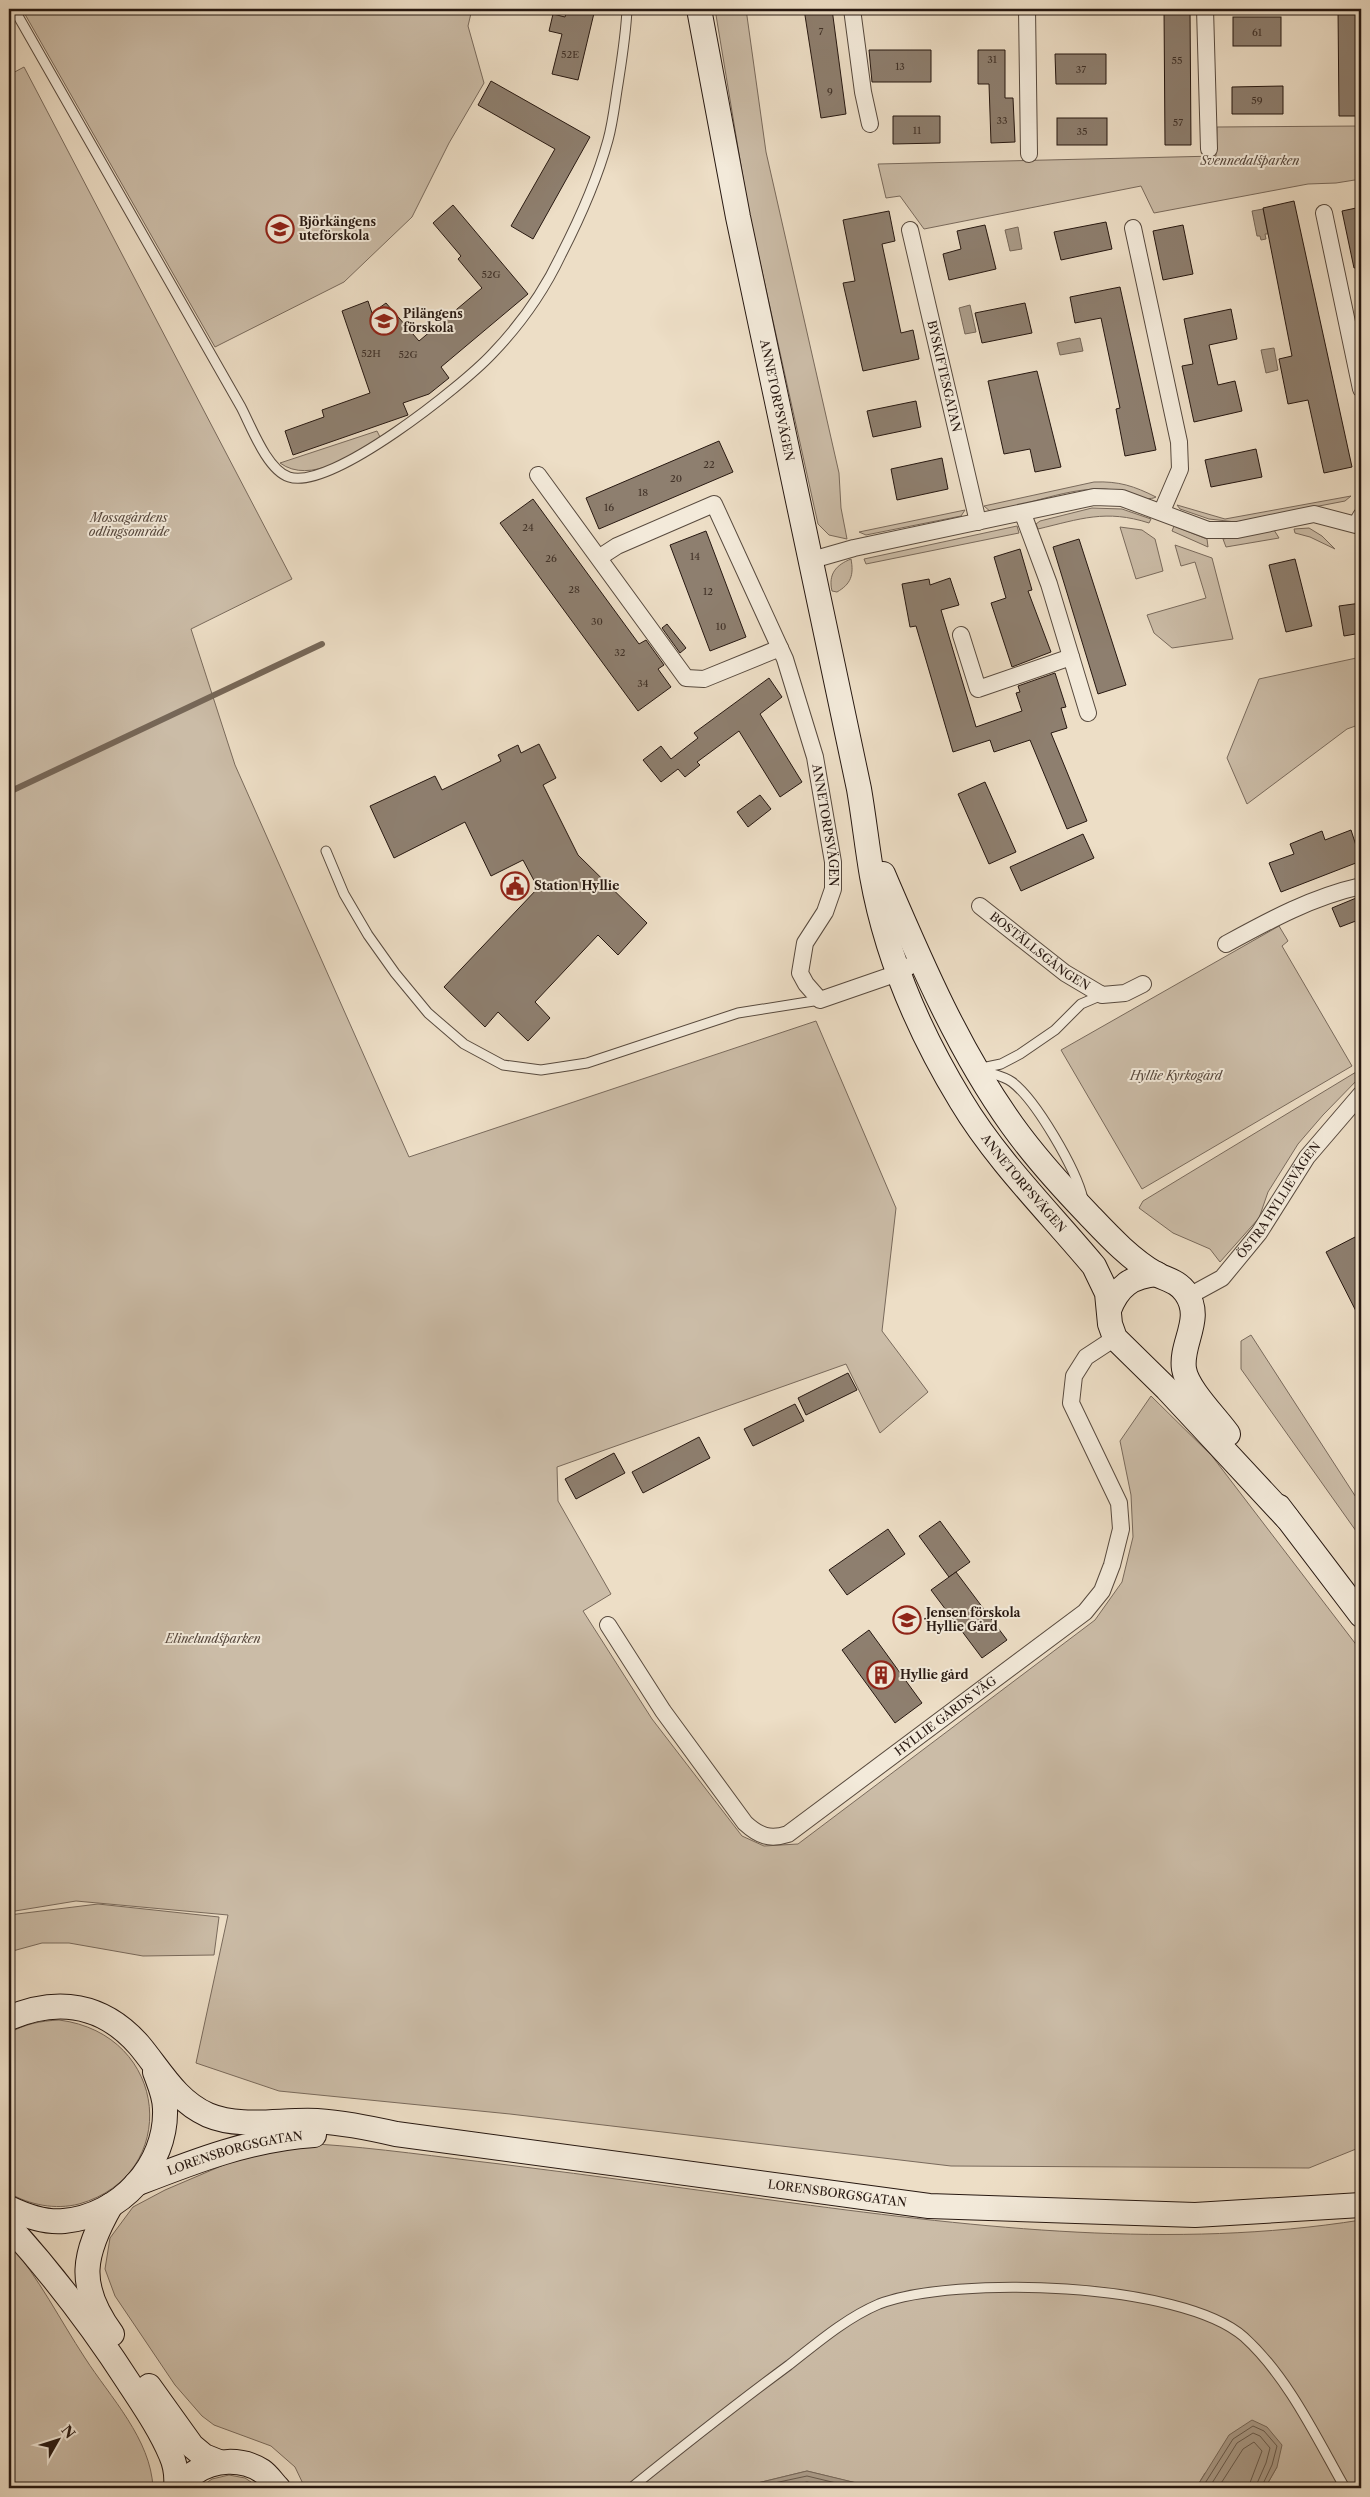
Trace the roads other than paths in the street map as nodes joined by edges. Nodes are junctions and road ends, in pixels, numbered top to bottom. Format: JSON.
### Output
{"nodes":[{"id":1,"x":14,"y":9,"type":"edge"},
{"id":2,"x":626,"y":9,"type":"edge"},
{"id":3,"x":699,"y":9,"type":"edge"},
{"id":4,"x":852,"y":9,"type":"edge"},
{"id":5,"x":1027,"y":9,"type":"edge"},
{"id":6,"x":1205,"y":9,"type":"edge"},
{"id":7,"x":870,"y":124,"type":"dead end"},
{"id":8,"x":1209,"y":149,"type":"dead end"},
{"id":9,"x":1029,"y":154,"type":"dead end"},
{"id":10,"x":1324,"y":213,"type":"dead end"},
{"id":11,"x":1133,"y":228,"type":"dead end"},
{"id":12,"x":910,"y":230,"type":"dead end"},
{"id":13,"x":1361,"y":389,"type":"edge"},
{"id":14,"x":538,"y":475,"type":"dead end"},
{"id":15,"x":1162,"y":511,"type":"junction"},
{"id":16,"x":1023,"y":514,"type":"junction"},
{"id":17,"x":1361,"y":516,"type":"edge"},
{"id":18,"x":978,"y":522,"type":"junction"},
{"id":19,"x":600,"y":558,"type":"junction"},
{"id":20,"x":812,"y":560,"type":"junction"},
{"id":21,"x":961,"y":636,"type":"dead end"},
{"id":22,"x":780,"y":648,"type":"junction"},
{"id":23,"x":1071,"y":657,"type":"junction"},
{"id":24,"x":1088,"y":713,"type":"dead end"},
{"id":25,"x":860,"y":789,"type":"junction"},
{"id":26,"x":326,"y":851,"type":"dead end"},
{"id":27,"x":1361,"y":886,"type":"edge"},
{"id":28,"x":980,"y":906,"type":"dead end"},
{"id":29,"x":1226,"y":944,"type":"dead end"},
{"id":30,"x":920,"y":960,"type":"junction"},
{"id":31,"x":898,"y":973,"type":"junction"},
{"id":32,"x":1144,"y":984,"type":"dead end"},
{"id":33,"x":1102,"y":995,"type":"junction"},
{"id":34,"x":820,"y":1000,"type":"junction"},
{"id":35,"x":977,"y":1069,"type":"junction"},
{"id":36,"x":1361,"y":1094,"type":"edge"},
{"id":37,"x":1156,"y":1274,"type":"junction"},
{"id":38,"x":1188,"y":1296,"type":"junction"},
{"id":39,"x":1109,"y":1310,"type":"junction"},
{"id":40,"x":1190,"y":1335,"type":"junction"},
{"id":41,"x":1115,"y":1338,"type":"junction"},
{"id":42,"x":1135,"y":1356,"type":"junction"},
{"id":43,"x":1287,"y":1518,"type":"junction"},
{"id":44,"x":1361,"y":1615,"type":"edge"},
{"id":45,"x":608,"y":1625,"type":"dead end"},
{"id":46,"x":9,"y":2018,"type":"edge"},
{"id":47,"x":153,"y":2065,"type":"junction"},
{"id":48,"x":396,"y":2134,"type":"junction"},
{"id":49,"x":136,"y":2184,"type":"junction"},
{"id":50,"x":1361,"y":2194,"type":"edge"},
{"id":51,"x":112,"y":2205,"type":"junction"},
{"id":52,"x":1361,"y":2205,"type":"edge"},
{"id":53,"x":9,"y":2208,"type":"edge"},
{"id":54,"x":1281,"y":2210,"type":"junction"},
{"id":55,"x":9,"y":2226,"type":"edge"},
{"id":56,"x":219,"y":2462,"type":"junction"},
{"id":57,"x":176,"y":2488,"type":"edge"},
{"id":58,"x":182,"y":2488,"type":"edge"},
{"id":59,"x":278,"y":2488,"type":"edge"},
{"id":60,"x":631,"y":2488,"type":"edge"},
{"id":61,"x":1345,"y":2488,"type":"edge"}],
"edges":[{"from":1,"to":2,"type":"lane"},
{"from":3,"to":20,"type":"main road","name":"ANNETORPSVÄGEN"},
{"from":4,"to":7,"type":"street"},
{"from":5,"to":9,"type":"street"},
{"from":6,"to":8,"type":"street"},
{"from":10,"to":13,"type":"street"},
{"from":11,"to":15,"type":"street"},
{"from":12,"to":18,"type":"street","name":"BYSKIFTESGATAN"},
{"from":14,"to":19,"type":"street"},
{"from":15,"to":16,"type":"street"},
{"from":15,"to":17,"type":"street"},
{"from":16,"to":18,"type":"street"},
{"from":16,"to":23,"type":"street"},
{"from":18,"to":20,"type":"street"},
{"from":19,"to":22,"type":"street"},
{"from":19,"to":22,"type":"street","name":"ANNETORPSVÄGEN"},
{"from":20,"to":25,"type":"main road","name":"ANNETORPSVÄGEN"},
{"from":21,"to":23,"type":"street"},
{"from":22,"to":34,"type":"street","name":"ANNETORPSVÄGEN"},
{"from":23,"to":24,"type":"street"},
{"from":25,"to":30,"type":"main road","name":"ANNETORPSVÄGEN"},
{"from":25,"to":31,"type":"main road","name":"ANNETORPSVÄGEN"},
{"from":26,"to":34,"type":"lane"},
{"from":27,"to":29,"type":"street"},
{"from":28,"to":33,"type":"street","name":"BOSTÄLLSGÅNGEN"},
{"from":30,"to":31,"type":"street"},
{"from":30,"to":35,"type":"main road","name":"ANNETORPSVÄGEN"},
{"from":31,"to":34,"type":"street"},
{"from":31,"to":39,"type":"main road","name":"ANNETORPSVÄGEN"},
{"from":32,"to":33,"type":"street"},
{"from":33,"to":35,"type":"lane"},
{"from":35,"to":37,"type":"main road","name":"ANNETORPSVÄGEN"},
{"from":36,"to":38,"type":"street","name":"ÖSTRA HYLLIEVÄGEN"},
{"from":37,"to":38,"type":"main road","name":"ANNETORPSVÄGEN"},
{"from":37,"to":39,"type":"main road"},
{"from":38,"to":40,"type":"main road"},
{"from":39,"to":41,"type":"main road","name":"ANNETORPSVÄGEN"},
{"from":40,"to":42,"type":"main road"},
{"from":40,"to":43,"type":"main road"},
{"from":41,"to":42,"type":"main road"},
{"from":41,"to":45,"type":"street","name":"HYLLIE GÅRDS VÄG"},
{"from":42,"to":43,"type":"main road"},
{"from":43,"to":44,"type":"main road"},
{"from":46,"to":47,"type":"main road","name":"LORENSBORGSGATAN"},
{"from":47,"to":48,"type":"main road","name":"LORENSBORGSGATAN"},
{"from":47,"to":49,"type":"main road","name":"LORENSBORGSGATAN"},
{"from":48,"to":49,"type":"main road","name":"LORENSBORGSGATAN"},
{"from":48,"to":54,"type":"main road","name":"LORENSBORGSGATAN"},
{"from":49,"to":51,"type":"main road","name":"LORENSBORGSGATAN"},
{"from":50,"to":54,"type":"main road","name":"LORENSBORGSGATAN"},
{"from":51,"to":53,"type":"main road","name":"LORENSBORGSGATAN"},
{"from":51,"to":56,"type":"main road"},
{"from":52,"to":54,"type":"main road","name":"LORENSBORGSGATAN"},
{"from":55,"to":57,"type":"main road"},
{"from":56,"to":58,"type":"main road"},
{"from":56,"to":59,"type":"main road"},
{"from":60,"to":61,"type":"lane"}]}
